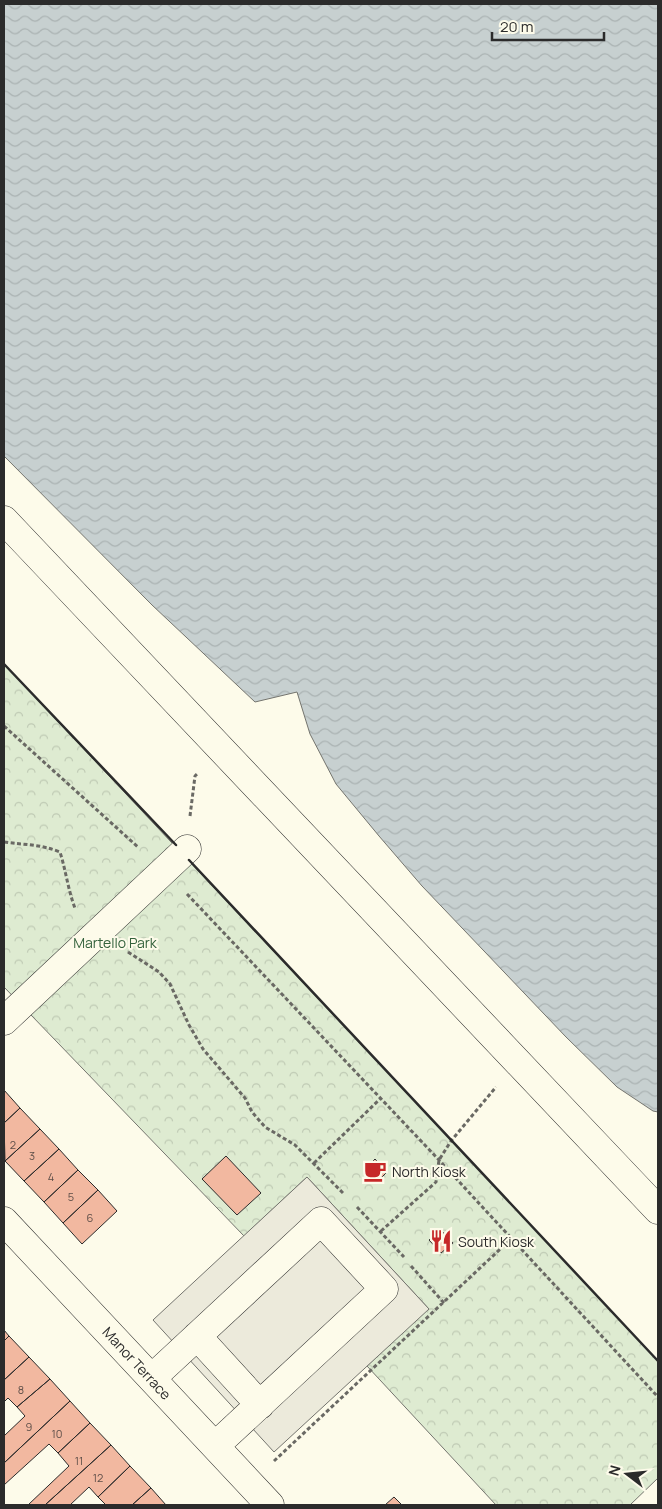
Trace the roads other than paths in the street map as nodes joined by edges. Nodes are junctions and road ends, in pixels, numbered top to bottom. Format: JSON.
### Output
{"nodes":[{"id":1,"x":4,"y":520,"type":"edge"},
{"id":2,"x":187,"y":849,"type":"road end"},
{"id":3,"x":4,"y":1021,"type":"edge"},
{"id":4,"x":658,"y":1210,"type":"edge"},
{"id":5,"x":4,"y":1221,"type":"edge"},
{"id":6,"x":197,"y":1336,"type":"junction"},
{"id":7,"x":152,"y":1378,"type":"junction"},
{"id":8,"x":260,"y":1405,"type":"junction"},
{"id":9,"x":215,"y":1446,"type":"junction"},
{"id":10,"x":270,"y":1505,"type":"edge"}],
"edges":[{"from":1,"to":4,"type":"street"},
{"from":2,"to":3,"type":"street"},
{"from":5,"to":7,"type":"street","name":"Manor Terrace"},
{"from":6,"to":7,"type":"street"},
{"from":6,"to":8,"type":"street"},
{"from":6,"to":8,"type":"street"},
{"from":7,"to":9,"type":"street","name":"Manor Terrace"},
{"from":8,"to":9,"type":"street"},
{"from":9,"to":10,"type":"street","name":"Manor Terrace"}]}
